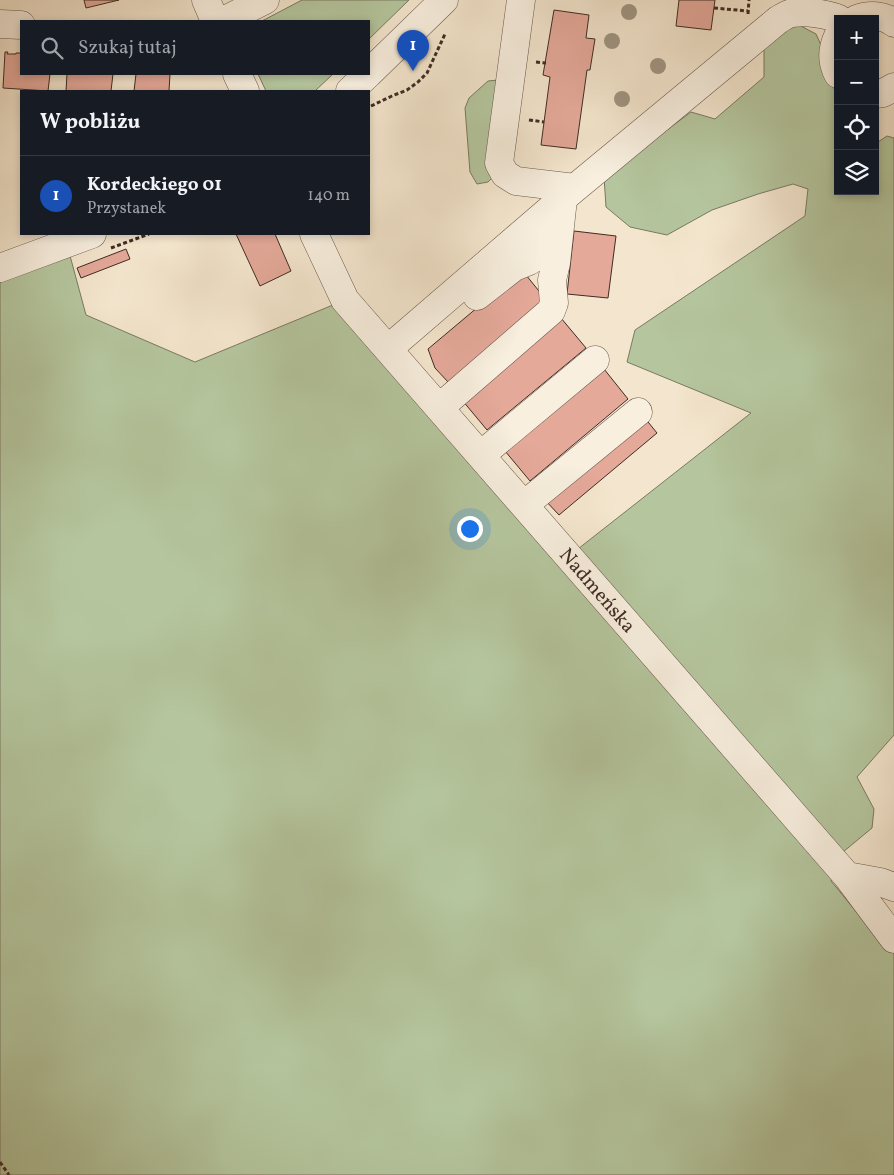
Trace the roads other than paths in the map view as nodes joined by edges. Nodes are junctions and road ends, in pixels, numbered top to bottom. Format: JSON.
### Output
{"nodes":[{"id":1,"x":206,"y":0,"type":"edge"},
{"id":2,"x":265,"y":0,"type":"edge"},
{"id":3,"x":444,"y":0,"type":"edge"},
{"id":4,"x":521,"y":0,"type":"edge"},
{"id":5,"x":834,"y":17,"type":"edge"},
{"id":6,"x":879,"y":17,"type":"edge"},
{"id":7,"x":215,"y":20,"type":"edge"},
{"id":8,"x":225,"y":20,"type":"edge"},
{"id":9,"x":894,"y":23,"type":"edge"},
{"id":10,"x":0,"y":24,"type":"edge"},
{"id":11,"x":20,"y":25,"type":"edge"},
{"id":12,"x":834,"y":48,"type":"edge"},
{"id":13,"x":834,"y":67,"type":"edge"},
{"id":14,"x":370,"y":71,"type":"edge"},
{"id":15,"x":237,"y":75,"type":"edge"},
{"id":16,"x":366,"y":75,"type":"edge"},
{"id":17,"x":894,"y":87,"type":"edge"},
{"id":18,"x":245,"y":90,"type":"edge"},
{"id":19,"x":351,"y":90,"type":"edge"},
{"id":20,"x":879,"y":94,"type":"edge"},
{"id":21,"x":566,"y":203,"type":"junction"},
{"id":22,"x":89,"y":235,"type":"edge"},
{"id":23,"x":314,"y":235,"type":"edge"},
{"id":24,"x":0,"y":268,"type":"edge"},
{"id":25,"x":398,"y":341,"type":"junction"},
{"id":26,"x":595,"y":360,"type":"dead end"},
{"id":27,"x":439,"y":408,"type":"junction"},
{"id":28,"x":638,"y":412,"type":"dead end"},
{"id":29,"x":481,"y":455,"type":"junction"},
{"id":30,"x":524,"y":505,"type":"junction"},
{"id":31,"x":847,"y":876,"type":"junction"},
{"id":32,"x":894,"y":886,"type":"edge"},
{"id":33,"x":894,"y":939,"type":"edge"}],
"edges":[{"from":1,"to":7,"type":"street"},
{"from":2,"to":8,"type":"street"},
{"from":3,"to":14,"type":"street"},
{"from":4,"to":21,"type":"street"},
{"from":5,"to":21,"type":"street"},
{"from":6,"to":9,"type":"street"},
{"from":10,"to":11,"type":"street"},
{"from":12,"to":13,"type":"street"},
{"from":15,"to":18,"type":"street"},
{"from":16,"to":19,"type":"street"},
{"from":17,"to":20,"type":"street"},
{"from":21,"to":25,"type":"street"},
{"from":21,"to":27,"type":"street"},
{"from":22,"to":24,"type":"street"},
{"from":23,"to":25,"type":"street","name":"Nadmeńska"},
{"from":25,"to":27,"type":"street","name":"Nadmeńska"},
{"from":26,"to":29,"type":"street"},
{"from":27,"to":29,"type":"street","name":"Nadmeńska"},
{"from":28,"to":30,"type":"street"},
{"from":29,"to":30,"type":"street","name":"Nadmeńska"},
{"from":30,"to":31,"type":"street","name":"Nadmeńska"},
{"from":31,"to":32,"type":"street"},
{"from":31,"to":33,"type":"street","name":"Nadmeńska"}]}
